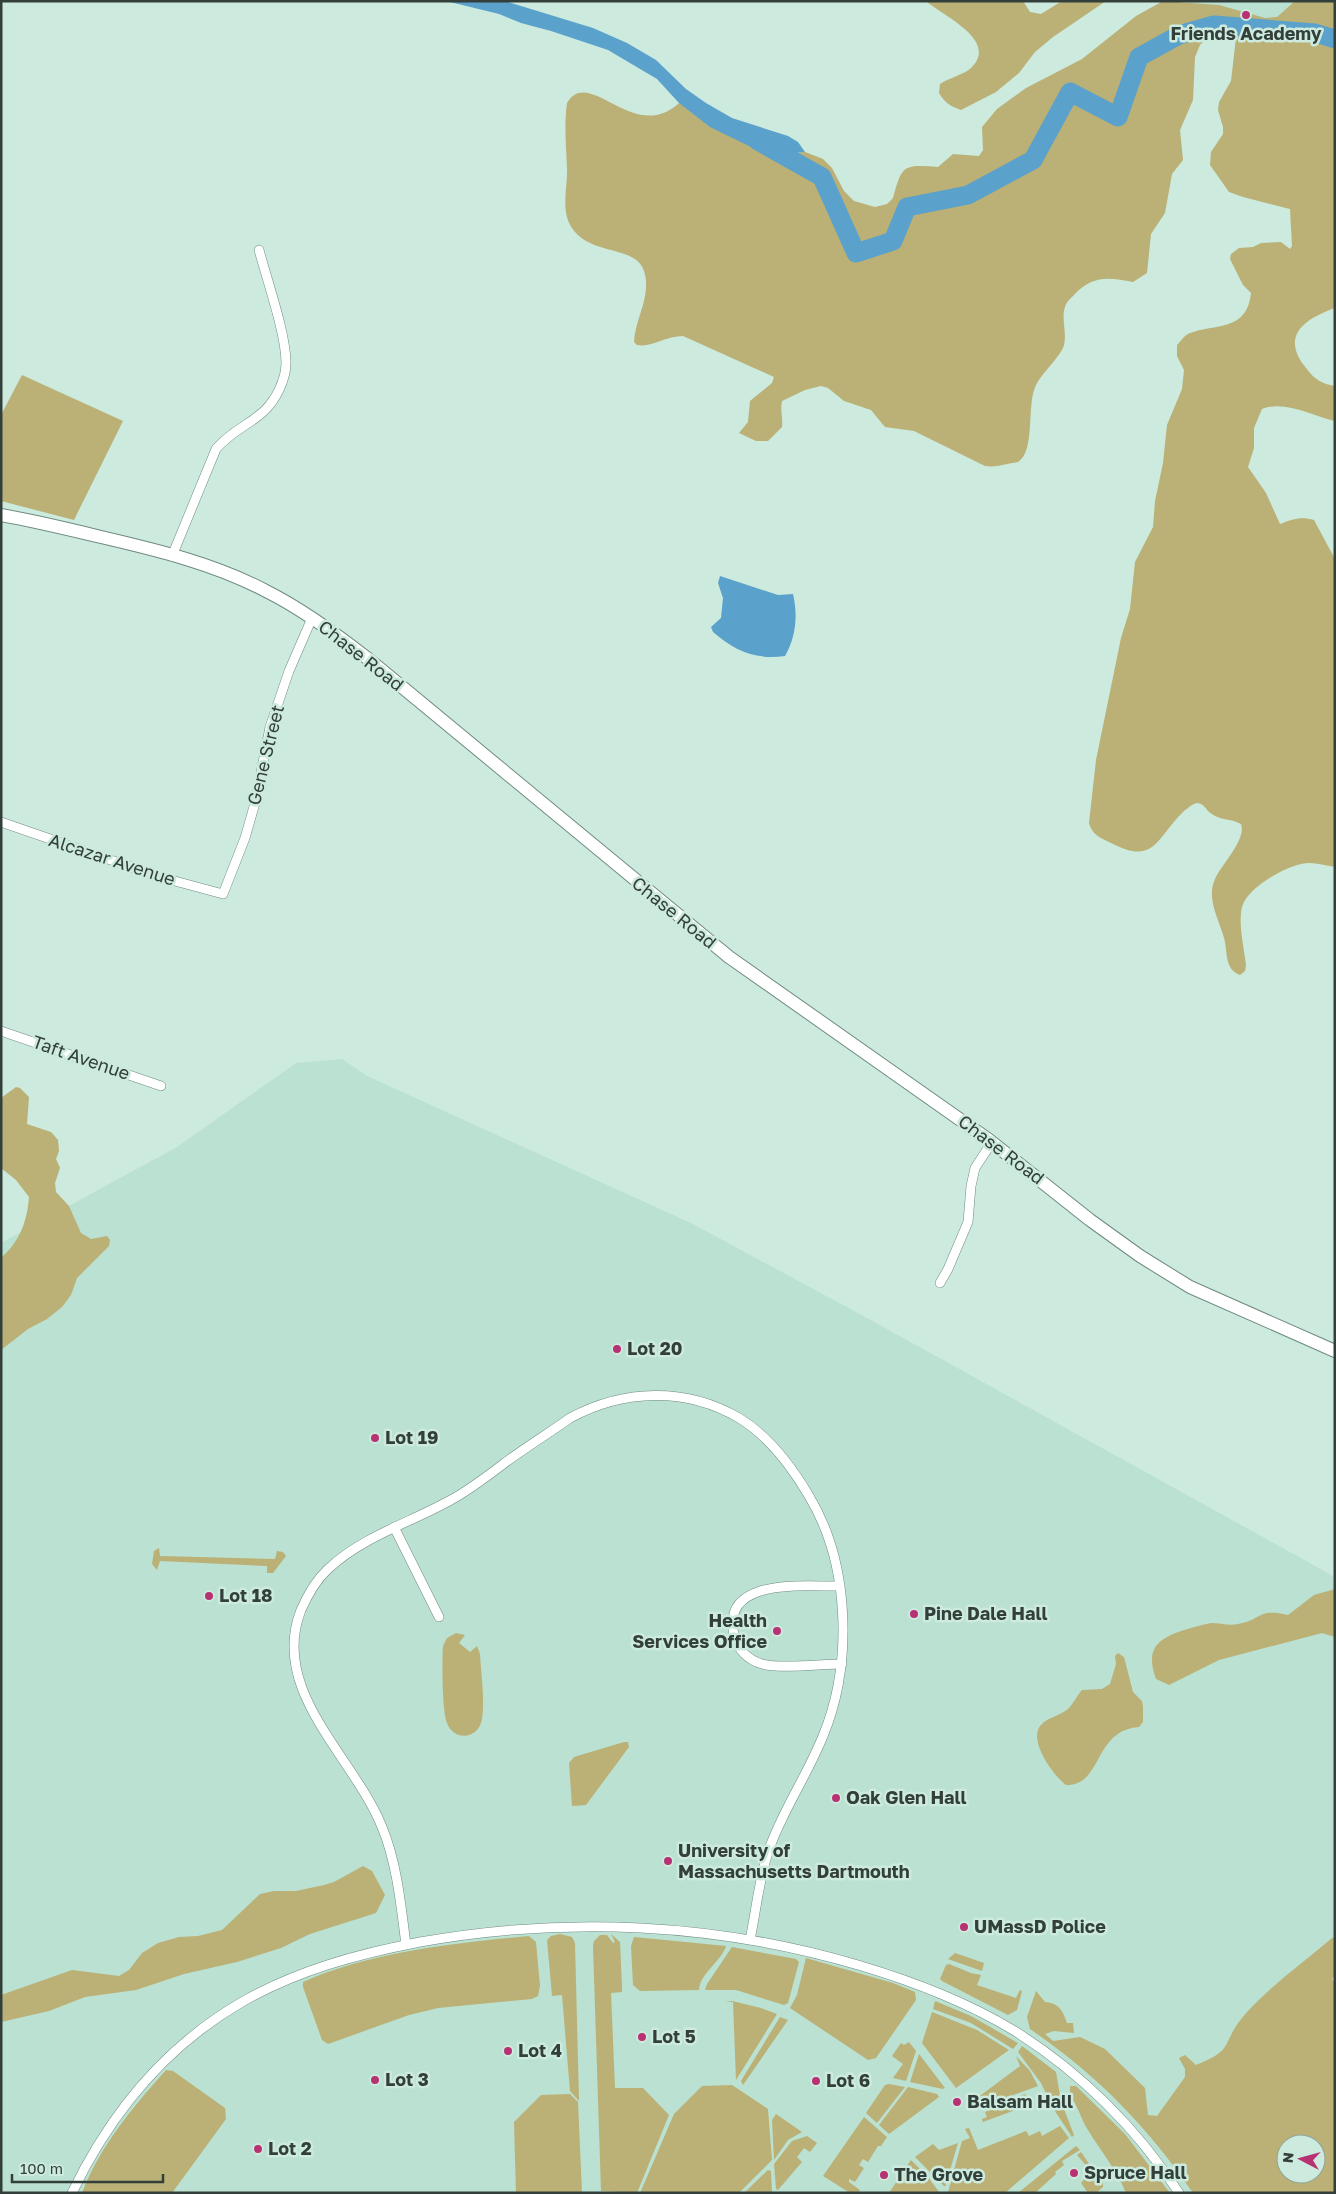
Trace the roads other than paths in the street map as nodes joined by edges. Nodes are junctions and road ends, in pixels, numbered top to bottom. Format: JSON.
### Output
{"nodes":[{"id":1,"x":259,"y":250,"type":"dead end"},
{"id":2,"x":1,"y":515,"type":"edge"},
{"id":3,"x":172,"y":556,"type":"junction"},
{"id":4,"x":312,"y":618,"type":"junction"},
{"id":5,"x":1,"y":822,"type":"edge"},
{"id":6,"x":223,"y":894,"type":"joint"},
{"id":7,"x":1,"y":1031,"type":"edge"},
{"id":8,"x":160,"y":1086,"type":"dead end"},
{"id":9,"x":992,"y":1142,"type":"junction"},
{"id":10,"x":940,"y":1283,"type":"dead end"},
{"id":11,"x":1335,"y":1351,"type":"edge"},
{"id":12,"x":394,"y":1527,"type":"junction"},
{"id":13,"x":840,"y":1586,"type":"junction"},
{"id":14,"x":439,"y":1617,"type":"dead end"},
{"id":15,"x":842,"y":1664,"type":"junction"},
{"id":16,"x":750,"y":1940,"type":"junction"},
{"id":17,"x":406,"y":1945,"type":"junction"},
{"id":18,"x":72,"y":2193,"type":"edge"},
{"id":19,"x":1180,"y":2193,"type":"edge"}],
"edges":[{"from":1,"to":3,"type":"street"},
{"from":2,"to":3,"type":"street","name":"Chase Road"},
{"from":3,"to":4,"type":"street","name":"Chase Road"},
{"from":4,"to":6,"type":"street","name":"Gene Street"},
{"from":4,"to":9,"type":"street","name":"Chase Road"},
{"from":5,"to":6,"type":"street","name":"Alcazar Avenue"},
{"from":7,"to":8,"type":"street","name":"Taft Avenue"},
{"from":9,"to":10,"type":"street"},
{"from":9,"to":11,"type":"street","name":"Chase Road"},
{"from":12,"to":13,"type":"street"},
{"from":12,"to":14,"type":"street"},
{"from":12,"to":17,"type":"street"},
{"from":13,"to":15,"type":"street"},
{"from":13,"to":15,"type":"street"},
{"from":15,"to":16,"type":"street"},
{"from":16,"to":17,"type":"street"},
{"from":16,"to":19,"type":"street"},
{"from":17,"to":18,"type":"street"}]}
